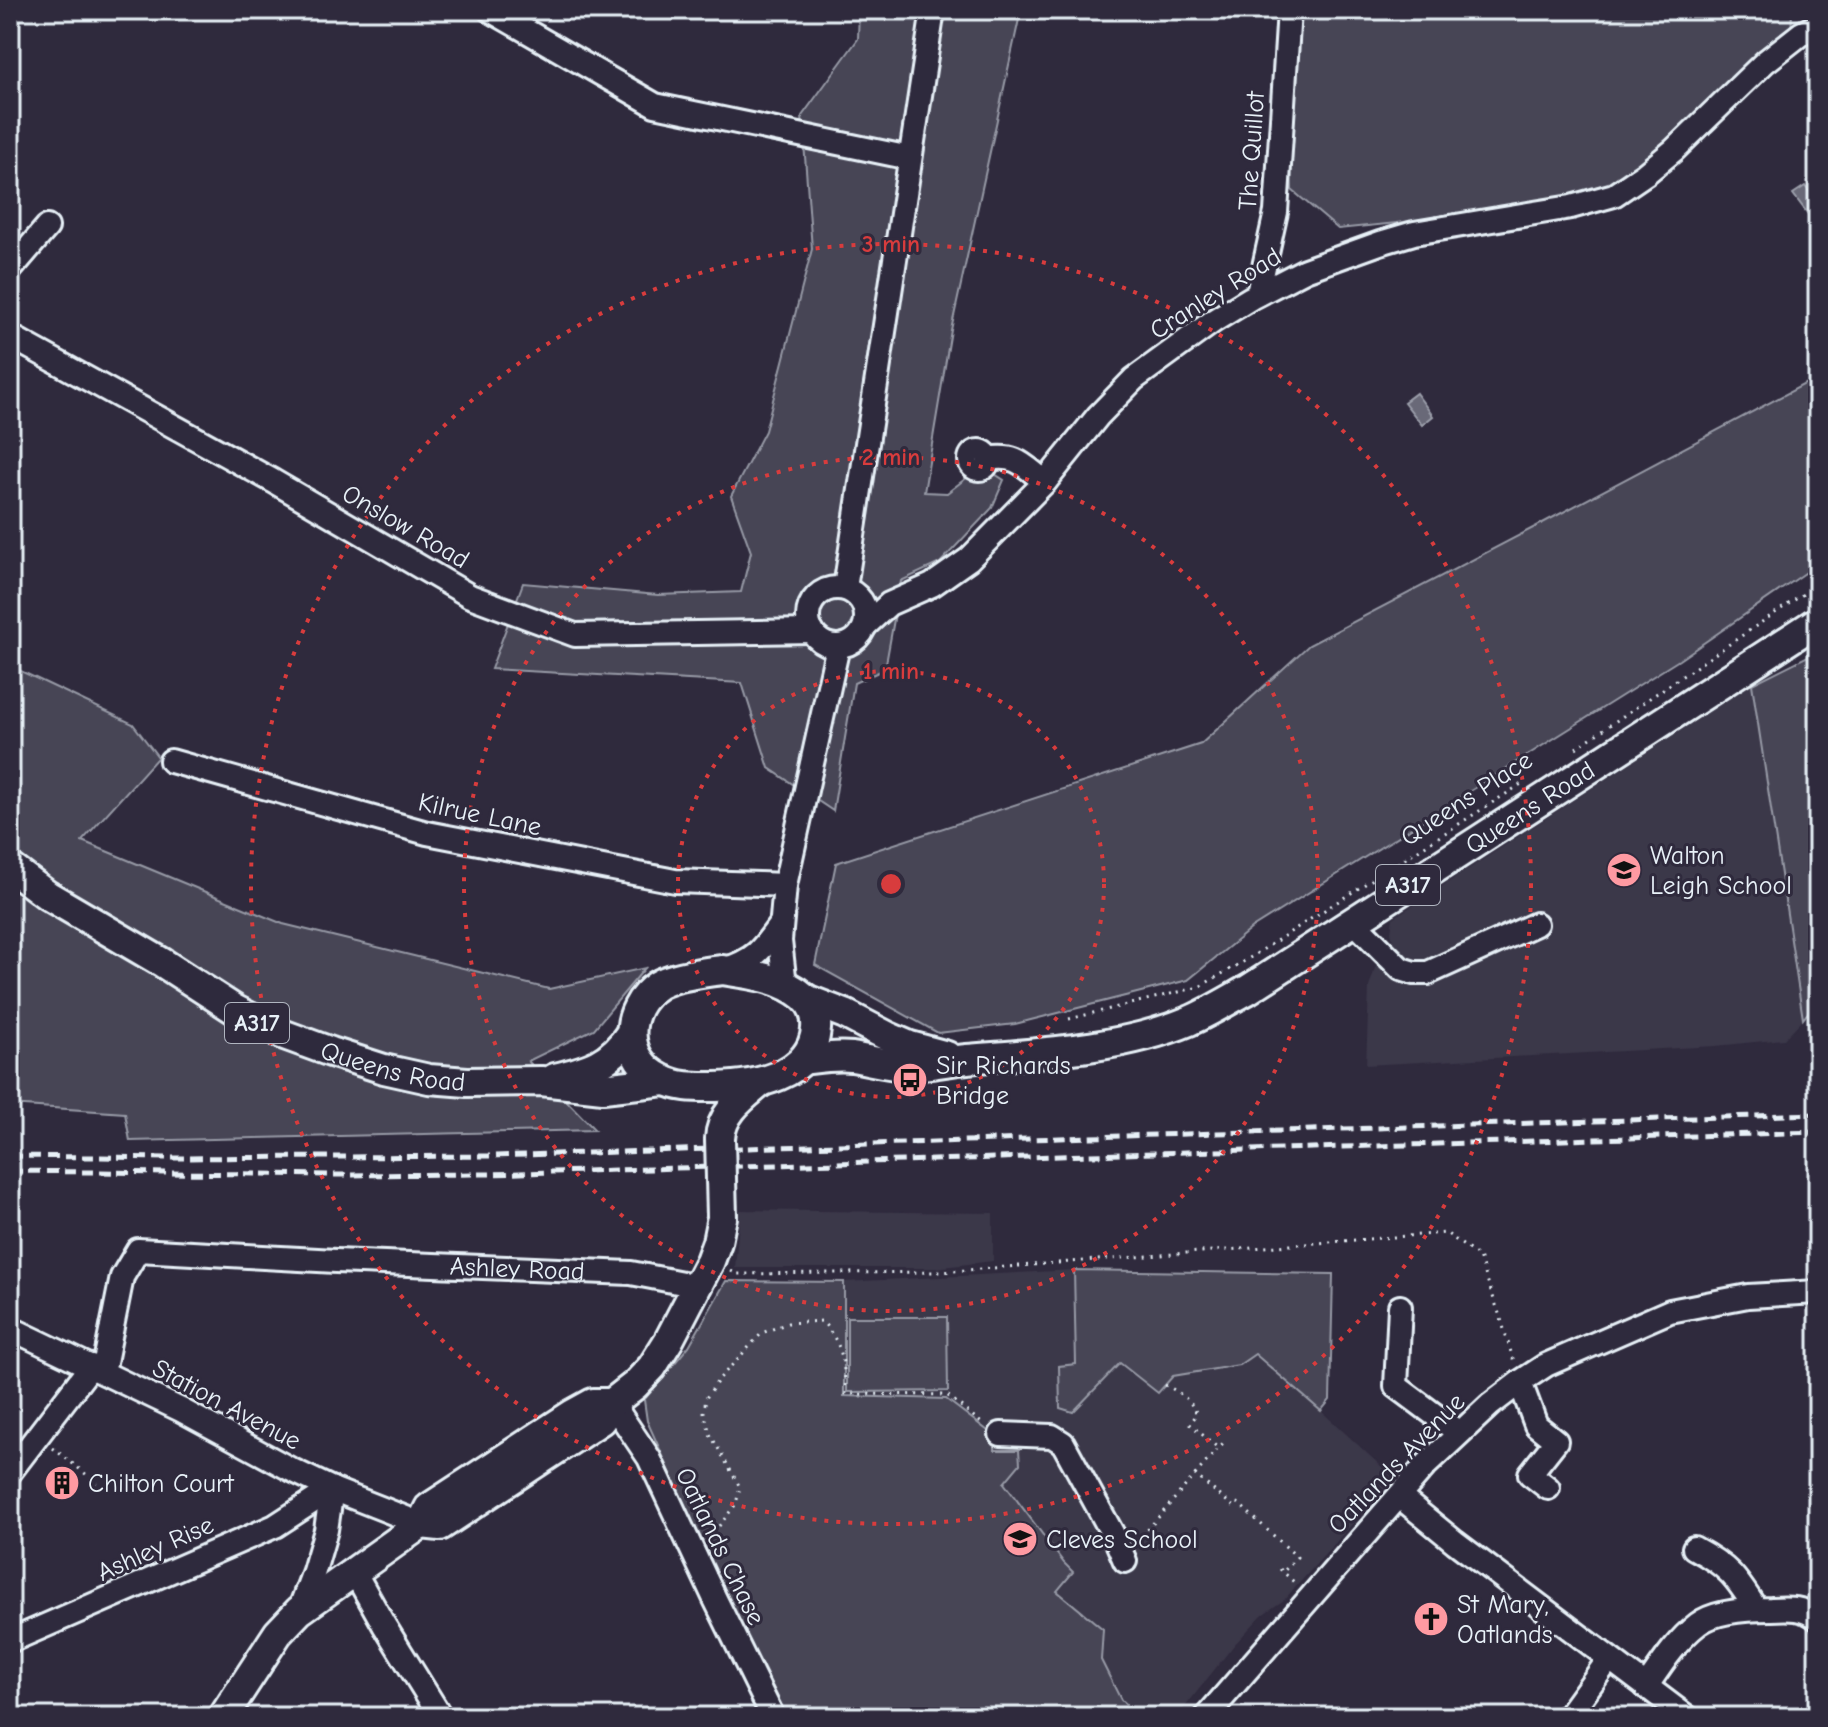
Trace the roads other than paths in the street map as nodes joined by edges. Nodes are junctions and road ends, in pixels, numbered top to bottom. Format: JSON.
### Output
{"nodes":[{"id":1,"x":490,"y":10,"type":"edge"},
{"id":2,"x":933,"y":10,"type":"edge"},
{"id":3,"x":1289,"y":10,"type":"edge"},
{"id":4,"x":1818,"y":25,"type":"edge"},
{"id":5,"x":910,"y":158,"type":"junction"},
{"id":6,"x":47,"y":227,"type":"dead end"},
{"id":7,"x":10,"y":270,"type":"edge"},
{"id":8,"x":1258,"y":294,"type":"junction"},
{"id":9,"x":10,"y":336,"type":"edge"},
{"id":10,"x":988,"y":459,"type":"dead end"},
{"id":11,"x":1045,"y":482,"type":"junction"},
{"id":12,"x":845,"y":588,"type":"junction"},
{"id":13,"x":1818,"y":621,"type":"edge"},
{"id":14,"x":866,"y":625,"type":"junction"},
{"id":15,"x":812,"y":631,"type":"junction"},
{"id":16,"x":838,"y":646,"type":"junction"},
{"id":17,"x":171,"y":761,"type":"dead end"},
{"id":18,"x":10,"y":867,"type":"edge"},
{"id":19,"x":785,"y":885,"type":"junction"},
{"id":20,"x":1353,"y":921,"type":"junction"},
{"id":21,"x":781,"y":923,"type":"junction"},
{"id":22,"x":1536,"y":924,"type":"dead end"},
{"id":23,"x":723,"y":970,"type":"junction"},
{"id":24,"x":796,"y":992,"type":"junction"},
{"id":25,"x":630,"y":1034,"type":"junction"},
{"id":26,"x":964,"y":1059,"type":"junction"},
{"id":27,"x":803,"y":1060,"type":"junction"},
{"id":28,"x":541,"y":1081,"type":"junction"},
{"id":29,"x":761,"y":1082,"type":"junction"},
{"id":30,"x":677,"y":1084,"type":"junction"},
{"id":31,"x":720,"y":1135,"type":"junction"},
{"id":32,"x":698,"y":1286,"type":"junction"},
{"id":33,"x":1818,"y":1292,"type":"edge"},
{"id":34,"x":1400,"y":1307,"type":"dead end"},
{"id":35,"x":10,"y":1328,"type":"edge"},
{"id":36,"x":97,"y":1369,"type":"junction"},
{"id":37,"x":1520,"y":1382,"type":"junction"},
{"id":38,"x":612,"y":1403,"type":"junction"},
{"id":39,"x":1459,"y":1433,"type":"junction"},
{"id":40,"x":1001,"y":1434,"type":"road end"},
{"id":41,"x":10,"y":1472,"type":"edge"},
{"id":42,"x":1548,"y":1488,"type":"dead end"},
{"id":43,"x":332,"y":1489,"type":"junction"},
{"id":44,"x":1400,"y":1497,"type":"junction"},
{"id":45,"x":421,"y":1524,"type":"junction"},
{"id":46,"x":1694,"y":1548,"type":"dead end"},
{"id":47,"x":1124,"y":1559,"type":"road end"},
{"id":48,"x":355,"y":1573,"type":"junction"},
{"id":49,"x":1756,"y":1609,"type":"junction"},
{"id":50,"x":299,"y":1611,"type":"junction"},
{"id":51,"x":1818,"y":1619,"type":"edge"},
{"id":52,"x":10,"y":1641,"type":"edge"},
{"id":53,"x":1609,"y":1659,"type":"junction"},
{"id":54,"x":1646,"y":1687,"type":"junction"},
{"id":55,"x":223,"y":1717,"type":"edge"},
{"id":56,"x":441,"y":1717,"type":"edge"},
{"id":57,"x":773,"y":1717,"type":"edge"},
{"id":58,"x":1206,"y":1717,"type":"edge"},
{"id":59,"x":1567,"y":1717,"type":"edge"},
{"id":60,"x":1687,"y":1717,"type":"edge"}],
"edges":[{"from":1,"to":5,"type":"street"},
{"from":2,"to":5,"type":"street"},
{"from":3,"to":8,"type":"street","name":"The Quillot"},
{"from":4,"to":8,"type":"street","name":"Cranley Road"},
{"from":5,"to":12,"type":"street"},
{"from":6,"to":7,"type":"street"},
{"from":8,"to":11,"type":"street","name":"Cranley Road"},
{"from":9,"to":15,"type":"street","name":"Onslow Road"},
{"from":10,"to":11,"type":"street"},
{"from":11,"to":14,"type":"street","name":"Cranley Road"},
{"from":12,"to":14,"type":"street"},
{"from":12,"to":15,"type":"street"},
{"from":13,"to":20,"type":"main road","name":"Queens Road","number":"A317"},
{"from":14,"to":16,"type":"street"},
{"from":15,"to":16,"type":"street"},
{"from":16,"to":19,"type":"street"},
{"from":17,"to":19,"type":"street","name":"Kilrue Lane"},
{"from":18,"to":28,"type":"main road","name":"Queens Road","number":"A317"},
{"from":19,"to":21,"type":"street"},
{"from":20,"to":22,"type":"street"},
{"from":20,"to":26,"type":"main road","name":"Queens Road","number":"A317"},
{"from":21,"to":23,"type":"street"},
{"from":21,"to":24,"type":"street"},
{"from":23,"to":24,"type":"main road"},
{"from":23,"to":25,"type":"main road"},
{"from":24,"to":26,"type":"main road","name":"Queens Road","number":"A317"},
{"from":24,"to":27,"type":"main road"},
{"from":25,"to":28,"type":"main road","name":"Queens Road","number":"A317"},
{"from":25,"to":30,"type":"main road"},
{"from":26,"to":27,"type":"main road","name":"Queens Road","number":"A317"},
{"from":27,"to":29,"type":"main road"},
{"from":28,"to":30,"type":"main road","name":"Queens Road","number":"A317"},
{"from":29,"to":30,"type":"main road"},
{"from":29,"to":31,"type":"main road"},
{"from":30,"to":31,"type":"main road"},
{"from":31,"to":32,"type":"main road","bridge":true},
{"from":32,"to":36,"type":"street","name":"Ashley Road"},
{"from":32,"to":38,"type":"main road"},
{"from":33,"to":37,"type":"street","name":"Oatlands Avenue"},
{"from":34,"to":39,"type":"street"},
{"from":35,"to":36,"type":"street","name":"Station Avenue"},
{"from":36,"to":41,"type":"street"},
{"from":36,"to":43,"type":"street","name":"Station Avenue"},
{"from":37,"to":39,"type":"street","name":"Oatlands Avenue"},
{"from":37,"to":42,"type":"street"},
{"from":38,"to":45,"type":"main road"},
{"from":38,"to":57,"type":"street","name":"Oatlands Chase"},
{"from":39,"to":44,"type":"street","name":"Oatlands Avenue"},
{"from":40,"to":47,"type":"street"},
{"from":43,"to":45,"type":"street","name":"Station Avenue"},
{"from":43,"to":50,"type":"street"},
{"from":43,"to":52,"type":"street","name":"Ashley Rise"},
{"from":44,"to":53,"type":"street"},
{"from":44,"to":58,"type":"street","name":"Oatlands Avenue"},
{"from":45,"to":48,"type":"main road"},
{"from":46,"to":49,"type":"street"},
{"from":48,"to":50,"type":"main road"},
{"from":48,"to":56,"type":"street"},
{"from":49,"to":51,"type":"street"},
{"from":49,"to":54,"type":"street"},
{"from":50,"to":55,"type":"main road"},
{"from":53,"to":54,"type":"street"},
{"from":53,"to":59,"type":"street"},
{"from":54,"to":60,"type":"street"}]}
